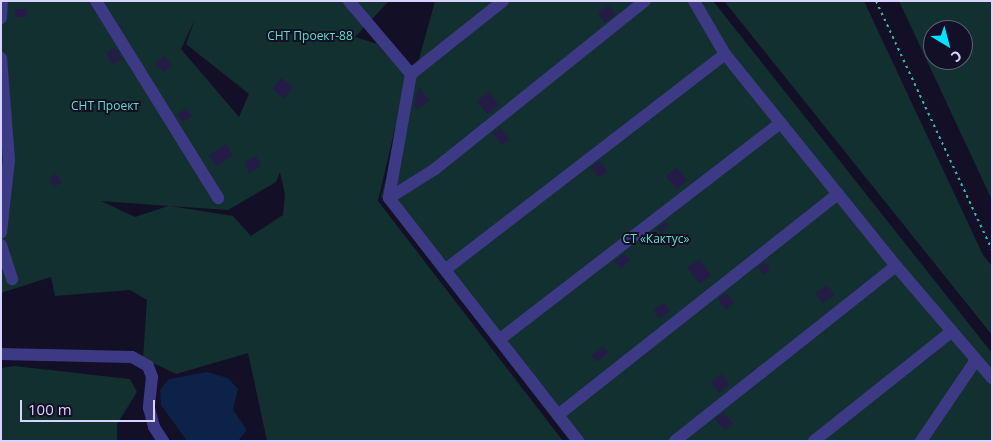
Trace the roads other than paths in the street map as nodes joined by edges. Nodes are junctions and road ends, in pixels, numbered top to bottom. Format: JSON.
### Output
{"nodes":[{"id":1,"x":2,"y":1,"type":"edge"},
{"id":2,"x":96,"y":1,"type":"edge"},
{"id":3,"x":349,"y":1,"type":"edge"},
{"id":4,"x":503,"y":1,"type":"edge"},
{"id":5,"x":645,"y":1,"type":"edge"},
{"id":6,"x":694,"y":1,"type":"edge"},
{"id":7,"x":1,"y":18,"type":"edge"},
{"id":8,"x":725,"y":54,"type":"junction"},
{"id":9,"x":1,"y":58,"type":"edge"},
{"id":10,"x":411,"y":74,"type":"junction"},
{"id":11,"x":780,"y":123,"type":"junction"},
{"id":12,"x":838,"y":194,"type":"junction"},
{"id":13,"x":218,"y":198,"type":"dead end"},
{"id":14,"x":389,"y":198,"type":"junction"},
{"id":15,"x":1,"y":233,"type":"edge"},
{"id":16,"x":1,"y":245,"type":"edge"},
{"id":17,"x":896,"y":266,"type":"junction"},
{"id":18,"x":446,"y":269,"type":"junction"},
{"id":19,"x":12,"y":279,"type":"dead end"},
{"id":20,"x":951,"y":332,"type":"junction"},
{"id":21,"x":500,"y":339,"type":"junction"},
{"id":22,"x":1,"y":354,"type":"edge"},
{"id":23,"x":976,"y":360,"type":"junction"},
{"id":24,"x":992,"y":378,"type":"edge"},
{"id":25,"x":558,"y":414,"type":"junction"},
{"id":26,"x":163,"y":441,"type":"edge"},
{"id":27,"x":578,"y":441,"type":"edge"},
{"id":28,"x":675,"y":441,"type":"edge"},
{"id":29,"x":814,"y":441,"type":"edge"},
{"id":30,"x":921,"y":441,"type":"edge"}],
"edges":[{"from":1,"to":7,"type":"lane"},
{"from":2,"to":13,"type":"lane"},
{"from":3,"to":10,"type":"lane"},
{"from":4,"to":10,"type":"lane"},
{"from":5,"to":14,"type":"lane"},
{"from":6,"to":8,"type":"lane"},
{"from":8,"to":11,"type":"lane"},
{"from":8,"to":18,"type":"lane"},
{"from":9,"to":15,"type":"lane"},
{"from":10,"to":14,"type":"lane"},
{"from":11,"to":12,"type":"lane"},
{"from":11,"to":21,"type":"lane"},
{"from":12,"to":17,"type":"lane"},
{"from":12,"to":25,"type":"lane"},
{"from":14,"to":18,"type":"lane"},
{"from":16,"to":19,"type":"lane"},
{"from":17,"to":20,"type":"lane"},
{"from":17,"to":28,"type":"lane"},
{"from":18,"to":21,"type":"lane"},
{"from":20,"to":23,"type":"lane"},
{"from":20,"to":29,"type":"lane"},
{"from":21,"to":25,"type":"lane"},
{"from":22,"to":26,"type":"lane"},
{"from":23,"to":24,"type":"lane"},
{"from":23,"to":30,"type":"lane"},
{"from":25,"to":27,"type":"lane"}]}
